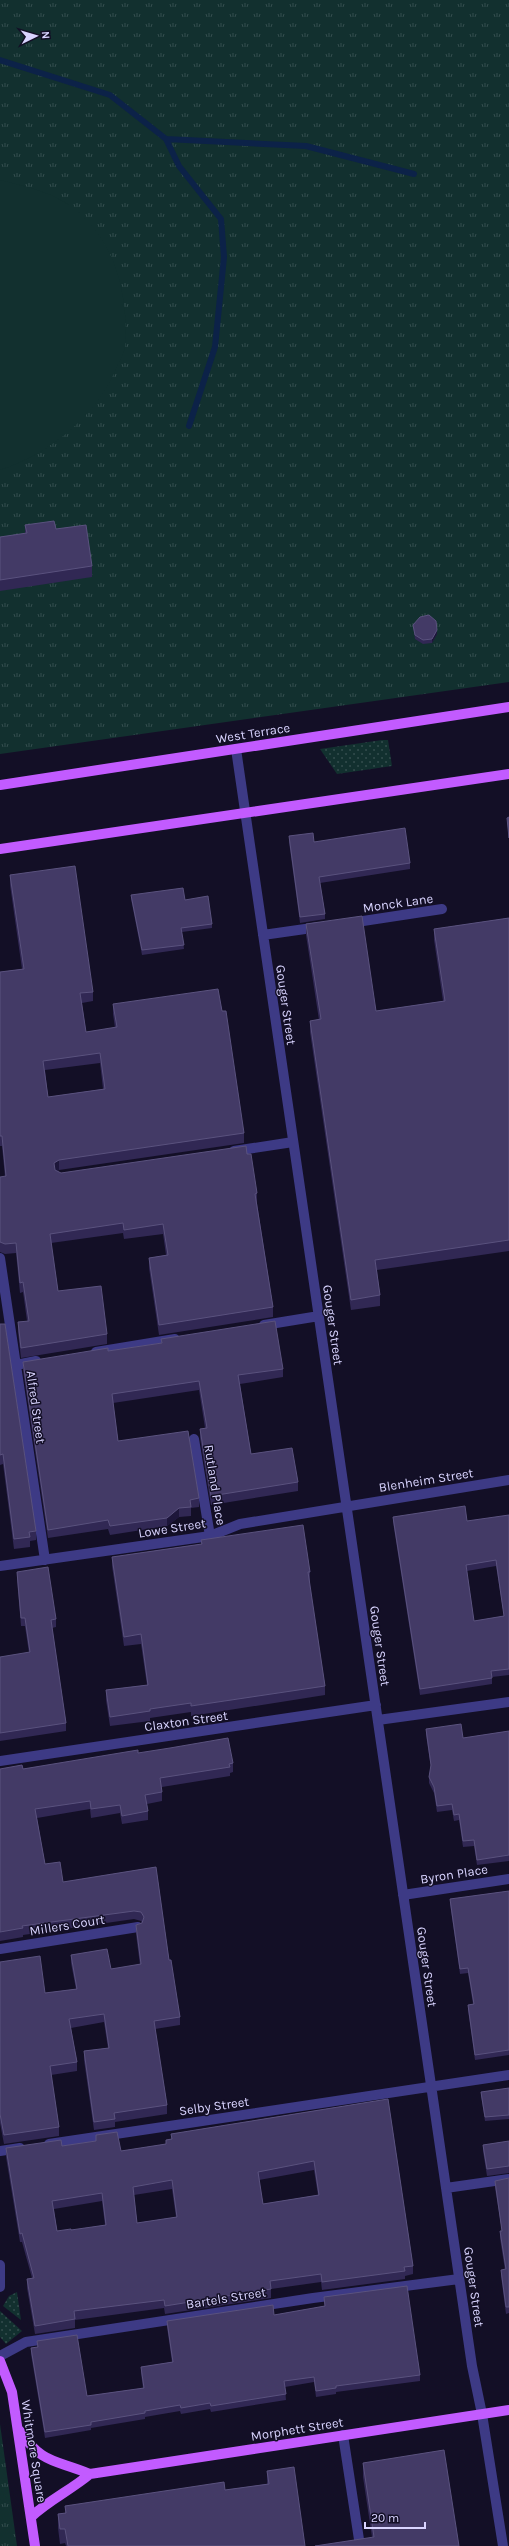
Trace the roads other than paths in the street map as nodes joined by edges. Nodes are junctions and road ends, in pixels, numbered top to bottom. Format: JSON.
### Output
{"nodes":[{"id":1,"x":509,"y":708,"type":"edge"},
{"id":2,"x":236,"y":749,"type":"junction"},
{"id":3,"x":509,"y":774,"type":"edge"},
{"id":4,"x":0,"y":785,"type":"edge"},
{"id":5,"x":245,"y":812,"type":"junction"},
{"id":6,"x":0,"y":849,"type":"edge"},
{"id":7,"x":442,"y":909,"type":"dead end"},
{"id":8,"x":263,"y":935,"type":"junction"},
{"id":9,"x":293,"y":1142,"type":"junction"},
{"id":10,"x":227,"y":1152,"type":"edge"},
{"id":11,"x":0,"y":1258,"type":"edge"},
{"id":12,"x":1,"y":1271,"type":"edge"},
{"id":13,"x":319,"y":1316,"type":"junction"},
{"id":14,"x":252,"y":1327,"type":"edge"},
{"id":15,"x":189,"y":1337,"type":"edge"},
{"id":16,"x":87,"y":1353,"type":"edge"},
{"id":17,"x":48,"y":1360,"type":"edge"},
{"id":18,"x":16,"y":1365,"type":"junction"},
{"id":19,"x":194,"y":1439,"type":"dead end"},
{"id":20,"x":509,"y":1480,"type":"edge"},
{"id":21,"x":346,"y":1506,"type":"junction"},
{"id":22,"x":210,"y":1536,"type":"junction"},
{"id":23,"x":45,"y":1560,"type":"junction"},
{"id":24,"x":0,"y":1566,"type":"edge"},
{"id":25,"x":509,"y":1702,"type":"edge"},
{"id":26,"x":376,"y":1706,"type":"junction"},
{"id":27,"x":378,"y":1720,"type":"junction"},
{"id":28,"x":0,"y":1761,"type":"edge"},
{"id":29,"x":509,"y":1879,"type":"edge"},
{"id":30,"x":403,"y":1895,"type":"junction"},
{"id":31,"x":138,"y":1927,"type":"edge"},
{"id":32,"x":0,"y":1949,"type":"edge"},
{"id":33,"x":509,"y":2075,"type":"edge"},
{"id":34,"x":431,"y":2087,"type":"junction"},
{"id":35,"x":0,"y":2151,"type":"edge"},
{"id":36,"x":509,"y":2179,"type":"edge"},
{"id":37,"x":446,"y":2188,"type":"junction"},
{"id":38,"x":0,"y":2265,"type":"edge"},
{"id":39,"x":459,"y":2278,"type":"junction"},
{"id":40,"x":0,"y":2286,"type":"edge"},
{"id":41,"x":0,"y":2356,"type":"edge"},
{"id":42,"x":0,"y":2361,"type":"edge"},
{"id":43,"x":509,"y":2410,"type":"edge"},
{"id":44,"x":482,"y":2414,"type":"junction"},
{"id":45,"x":19,"y":2430,"type":"junction"},
{"id":46,"x":343,"y":2435,"type":"junction"},
{"id":47,"x":90,"y":2474,"type":"junction"},
{"id":48,"x":31,"y":2517,"type":"junction"},
{"id":49,"x":35,"y":2546,"type":"edge"},
{"id":50,"x":360,"y":2546,"type":"edge"},
{"id":51,"x":503,"y":2546,"type":"edge"}],
"edges":[{"from":1,"to":2,"type":"main road","name":"West Terrace"},
{"from":2,"to":4,"type":"main road","name":"West Terrace"},
{"from":2,"to":5,"type":"street","name":"Gouger Street"},
{"from":3,"to":5,"type":"main road"},
{"from":5,"to":6,"type":"main road"},
{"from":5,"to":8,"type":"street","name":"Gouger Street"},
{"from":7,"to":8,"type":"street","name":"Monck Lane"},
{"from":8,"to":9,"type":"street","name":"Gouger Street"},
{"from":9,"to":10,"type":"street"},
{"from":9,"to":13,"type":"street","name":"Gouger Street"},
{"from":11,"to":12,"type":"street","name":"Alfred Street"},
{"from":12,"to":18,"type":"street","name":"Alfred Street"},
{"from":13,"to":14,"type":"street"},
{"from":13,"to":21,"type":"street","name":"Gouger Street"},
{"from":15,"to":16,"type":"street"},
{"from":17,"to":18,"type":"street"},
{"from":18,"to":23,"type":"street","name":"Alfred Street"},
{"from":19,"to":22,"type":"street","name":"Rutland Place"},
{"from":20,"to":21,"type":"street","name":"Blenheim Street"},
{"from":21,"to":22,"type":"street","name":"Lowe Street"},
{"from":21,"to":26,"type":"street","name":"Gouger Street"},
{"from":22,"to":23,"type":"street","name":"Lowe Street"},
{"from":23,"to":24,"type":"street","name":"Lowe Street"},
{"from":25,"to":27,"type":"street"},
{"from":26,"to":27,"type":"street","name":"Gouger Street"},
{"from":26,"to":28,"type":"street","name":"Claxton Street"},
{"from":27,"to":30,"type":"street","name":"Gouger Street"},
{"from":29,"to":30,"type":"street","name":"Byron Place"},
{"from":30,"to":34,"type":"street","name":"Gouger Street"},
{"from":31,"to":32,"type":"street","name":"Millers Court"},
{"from":33,"to":34,"type":"street","name":"Selby Street"},
{"from":34,"to":35,"type":"street","name":"Selby Street"},
{"from":34,"to":37,"type":"street","name":"Gouger Street"},
{"from":36,"to":37,"type":"street"},
{"from":37,"to":39,"type":"street","name":"Gouger Street"},
{"from":38,"to":40,"type":"street"},
{"from":39,"to":41,"type":"street","name":"Bartels Street"},
{"from":39,"to":44,"type":"street","name":"Gouger Street"},
{"from":42,"to":45,"type":"main road","name":"Whitmore Square"},
{"from":43,"to":44,"type":"main road","name":"Morphett Street"},
{"from":44,"to":46,"type":"main road","name":"Morphett Street"},
{"from":44,"to":51,"type":"street","name":"Gouger Street"},
{"from":45,"to":47,"type":"main road","name":"Morphett Street"},
{"from":45,"to":48,"type":"main road","name":"Whitmore Square"},
{"from":46,"to":47,"type":"main road","name":"Morphett Street"},
{"from":46,"to":50,"type":"street"},
{"from":47,"to":48,"type":"main road"},
{"from":48,"to":49,"type":"main road","name":"Whitmore Square"}]}
